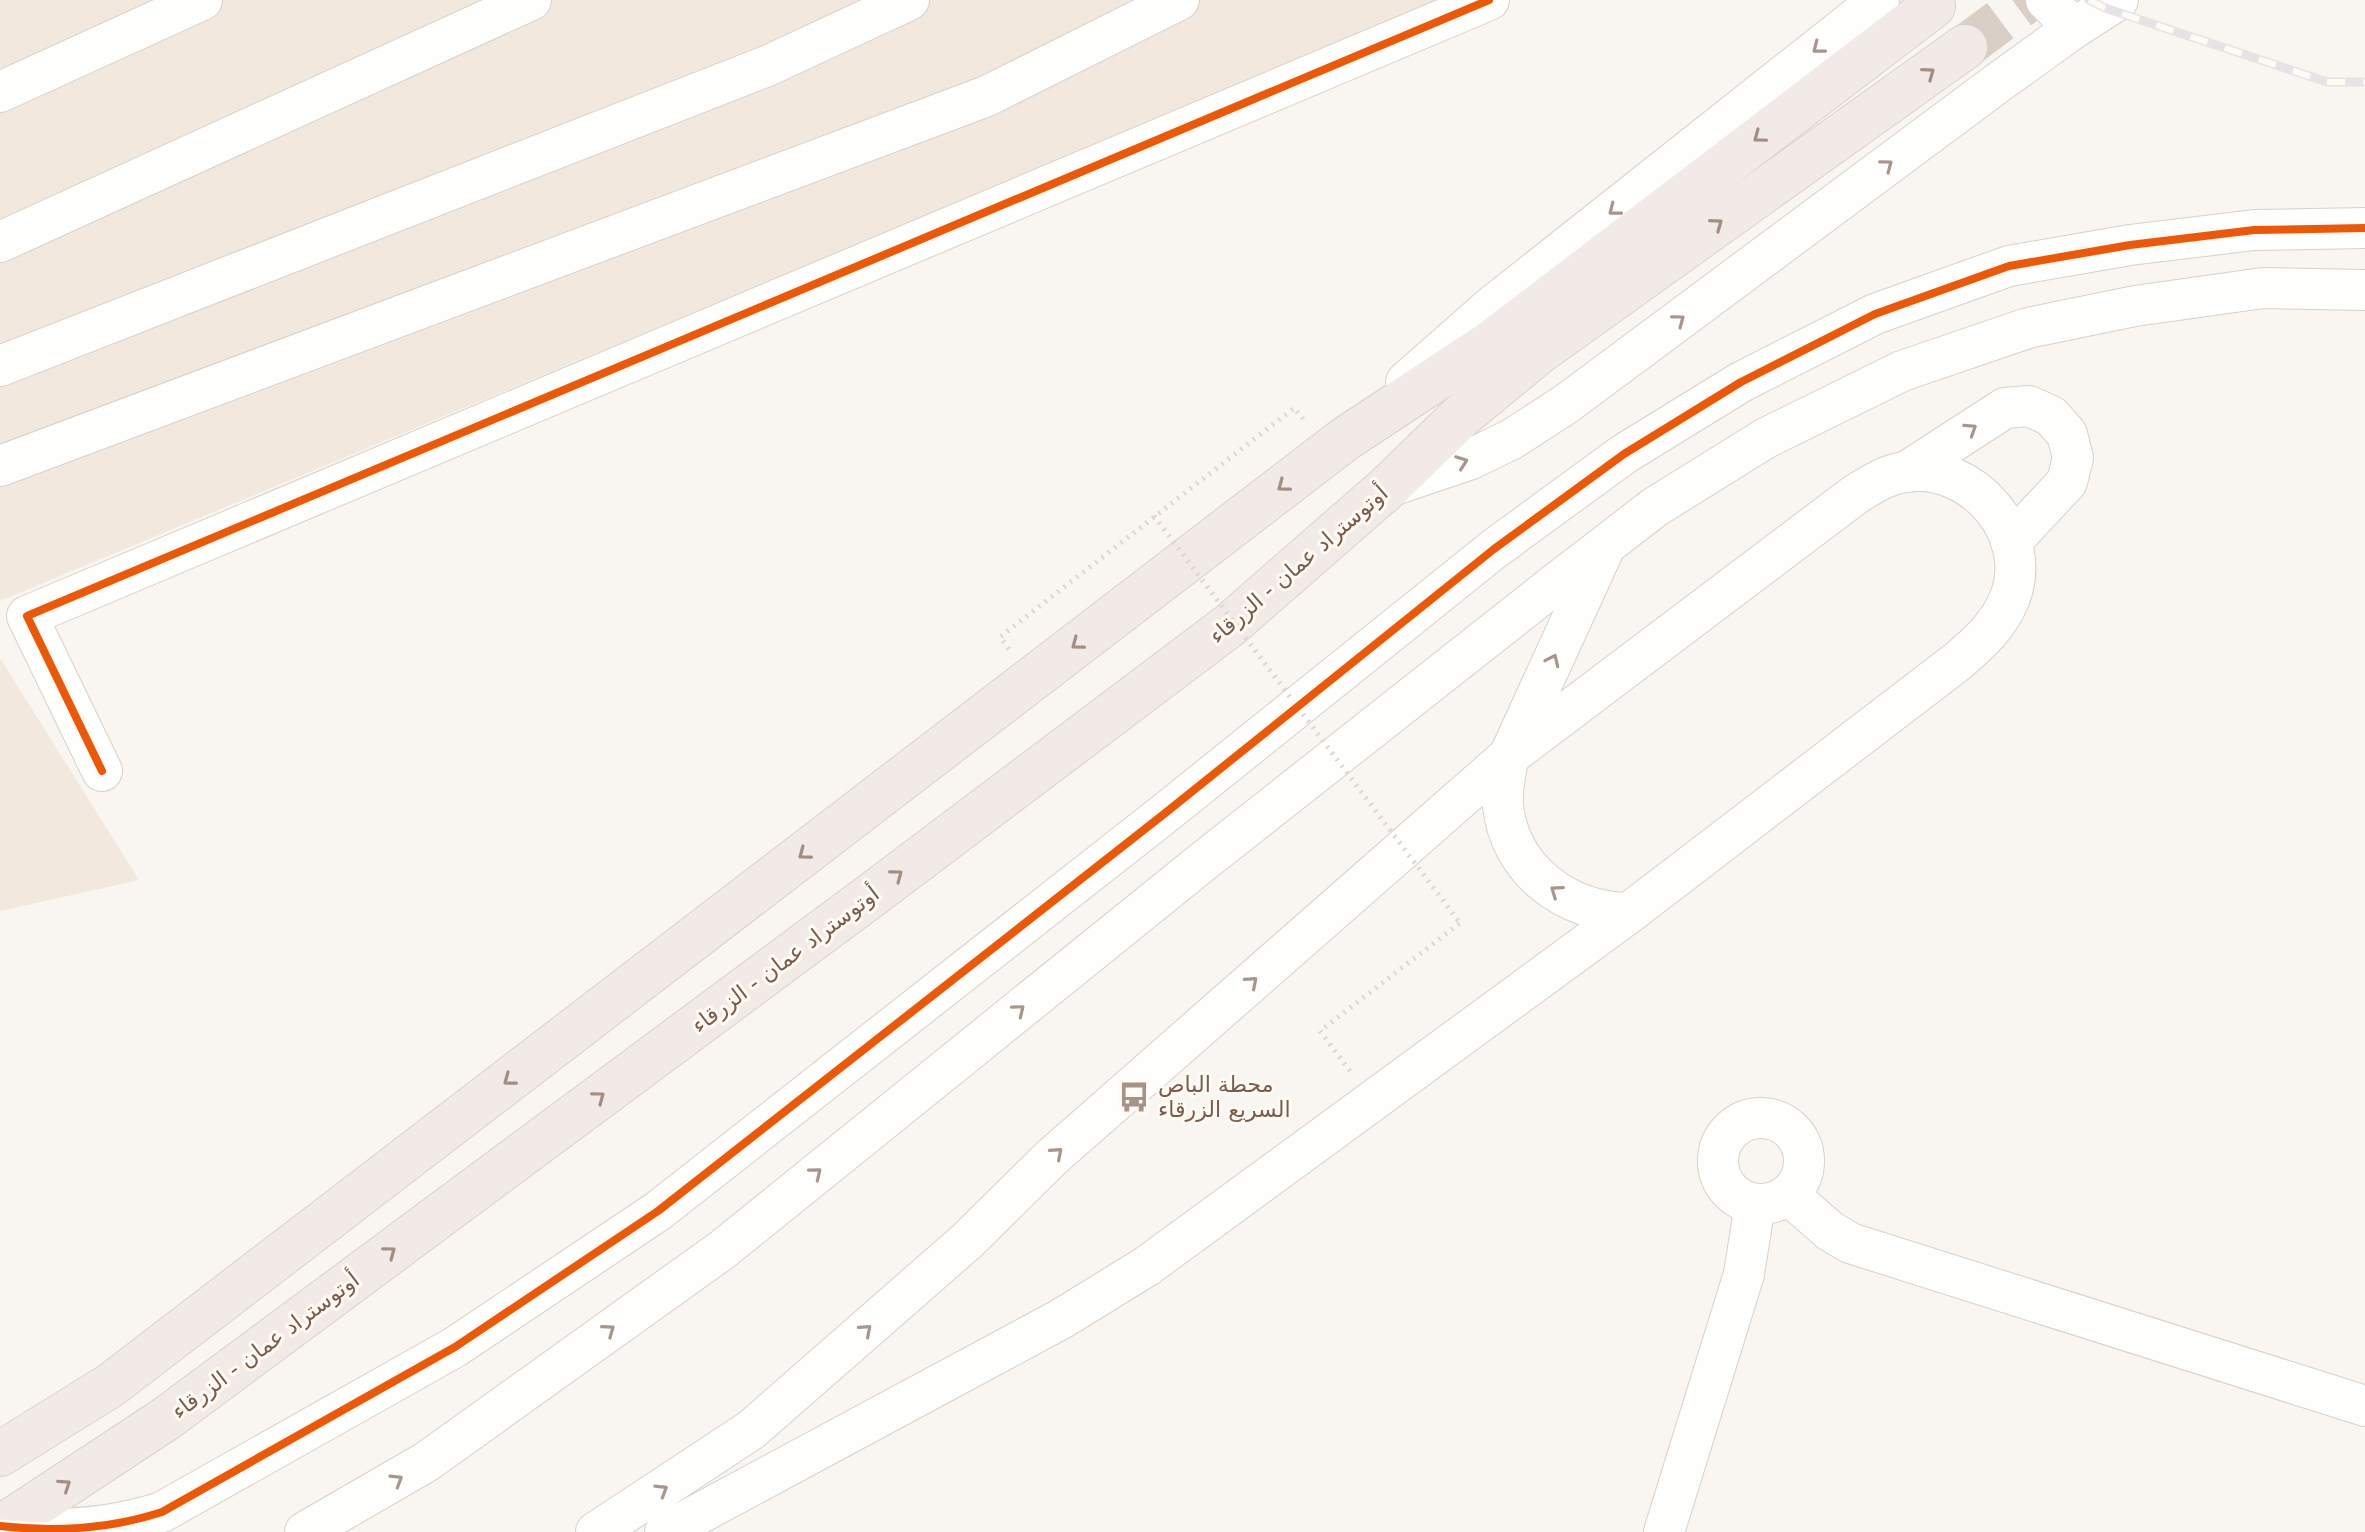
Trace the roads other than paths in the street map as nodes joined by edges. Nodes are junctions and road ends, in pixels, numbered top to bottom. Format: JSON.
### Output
{"nodes":[{"id":1,"x":202,"y":0,"type":"edge"},
{"id":2,"x":531,"y":0,"type":"edge"},
{"id":3,"x":909,"y":0,"type":"edge"},
{"id":4,"x":1179,"y":0,"type":"edge"},
{"id":5,"x":1489,"y":0,"type":"edge"},
{"id":6,"x":1879,"y":0,"type":"edge"},
{"id":7,"x":2046,"y":0,"type":"edge"},
{"id":8,"x":2118,"y":0,"type":"edge"},
{"id":9,"x":1933,"y":6,"type":"dead end"},
{"id":10,"x":2074,"y":28,"type":"junction"},
{"id":11,"x":1965,"y":47,"type":"tunnel mouth"},
{"id":12,"x":0,"y":92,"type":"edge"},
{"id":13,"x":2365,"y":228,"type":"edge"},
{"id":14,"x":0,"y":242,"type":"edge"},
{"id":15,"x":2365,"y":290,"type":"edge"},
{"id":16,"x":0,"y":366,"type":"edge"},
{"id":17,"x":1345,"y":439,"type":"junction"},
{"id":18,"x":0,"y":466,"type":"edge"},
{"id":19,"x":1906,"y":472,"type":"junction"},
{"id":20,"x":1388,"y":487,"type":"junction"},
{"id":21,"x":2011,"y":542,"type":"junction"},
{"id":22,"x":1607,"y":545,"type":"junction"},
{"id":23,"x":1509,"y":756,"type":"junction"},
{"id":24,"x":102,"y":771,"type":"dead end"},
{"id":25,"x":1629,"y":913,"type":"junction"},
{"id":26,"x":2365,"y":1406,"type":"edge"},
{"id":27,"x":0,"y":1454,"type":"edge"},
{"id":28,"x":343,"y":1522,"type":"edge"},
{"id":29,"x":3,"y":1527,"type":"edge"},
{"id":30,"x":305,"y":1532,"type":"edge"},
{"id":31,"x":596,"y":1532,"type":"edge"},
{"id":32,"x":665,"y":1532,"type":"edge"},
{"id":33,"x":1664,"y":1532,"type":"edge"}],
"edges":[{"from":1,"to":12,"type":"street"},
{"from":2,"to":14,"type":"street"},
{"from":3,"to":16,"type":"street"},
{"from":4,"to":18,"type":"street"},
{"from":5,"to":24,"type":"street"},
{"from":6,"to":17,"type":"street","one_way":true},
{"from":7,"to":10,"type":"street"},
{"from":8,"to":10,"type":"street"},
{"from":9,"to":17,"type":"highway","one_way":true},
{"from":20,"to":10,"type":"street","one_way":true},
{"from":20,"to":11,"type":"highway","name":"أوتوستراد عمان - الزرقاء","one_way":true},
{"from":13,"to":29,"type":"street"},
{"from":15,"to":22,"type":"street"},
{"from":17,"to":27,"type":"highway","one_way":true},
{"from":19,"to":21,"type":"street"},
{"from":19,"to":21,"type":"street","one_way":true},
{"from":19,"to":23,"type":"street"},
{"from":29,"to":20,"type":"highway","name":"أوتوستراد عمان - الزرقاء","one_way":true},
{"from":21,"to":25,"type":"street"},
{"from":23,"to":22,"type":"street","one_way":true},
{"from":28,"to":22,"type":"street","one_way":true},
{"from":25,"to":23,"type":"street","one_way":true},
{"from":31,"to":23,"type":"street","one_way":true},
{"from":25,"to":32,"type":"street"},
{"from":26,"to":33,"type":"street"},
{"from":28,"to":30,"type":"street"}]}
